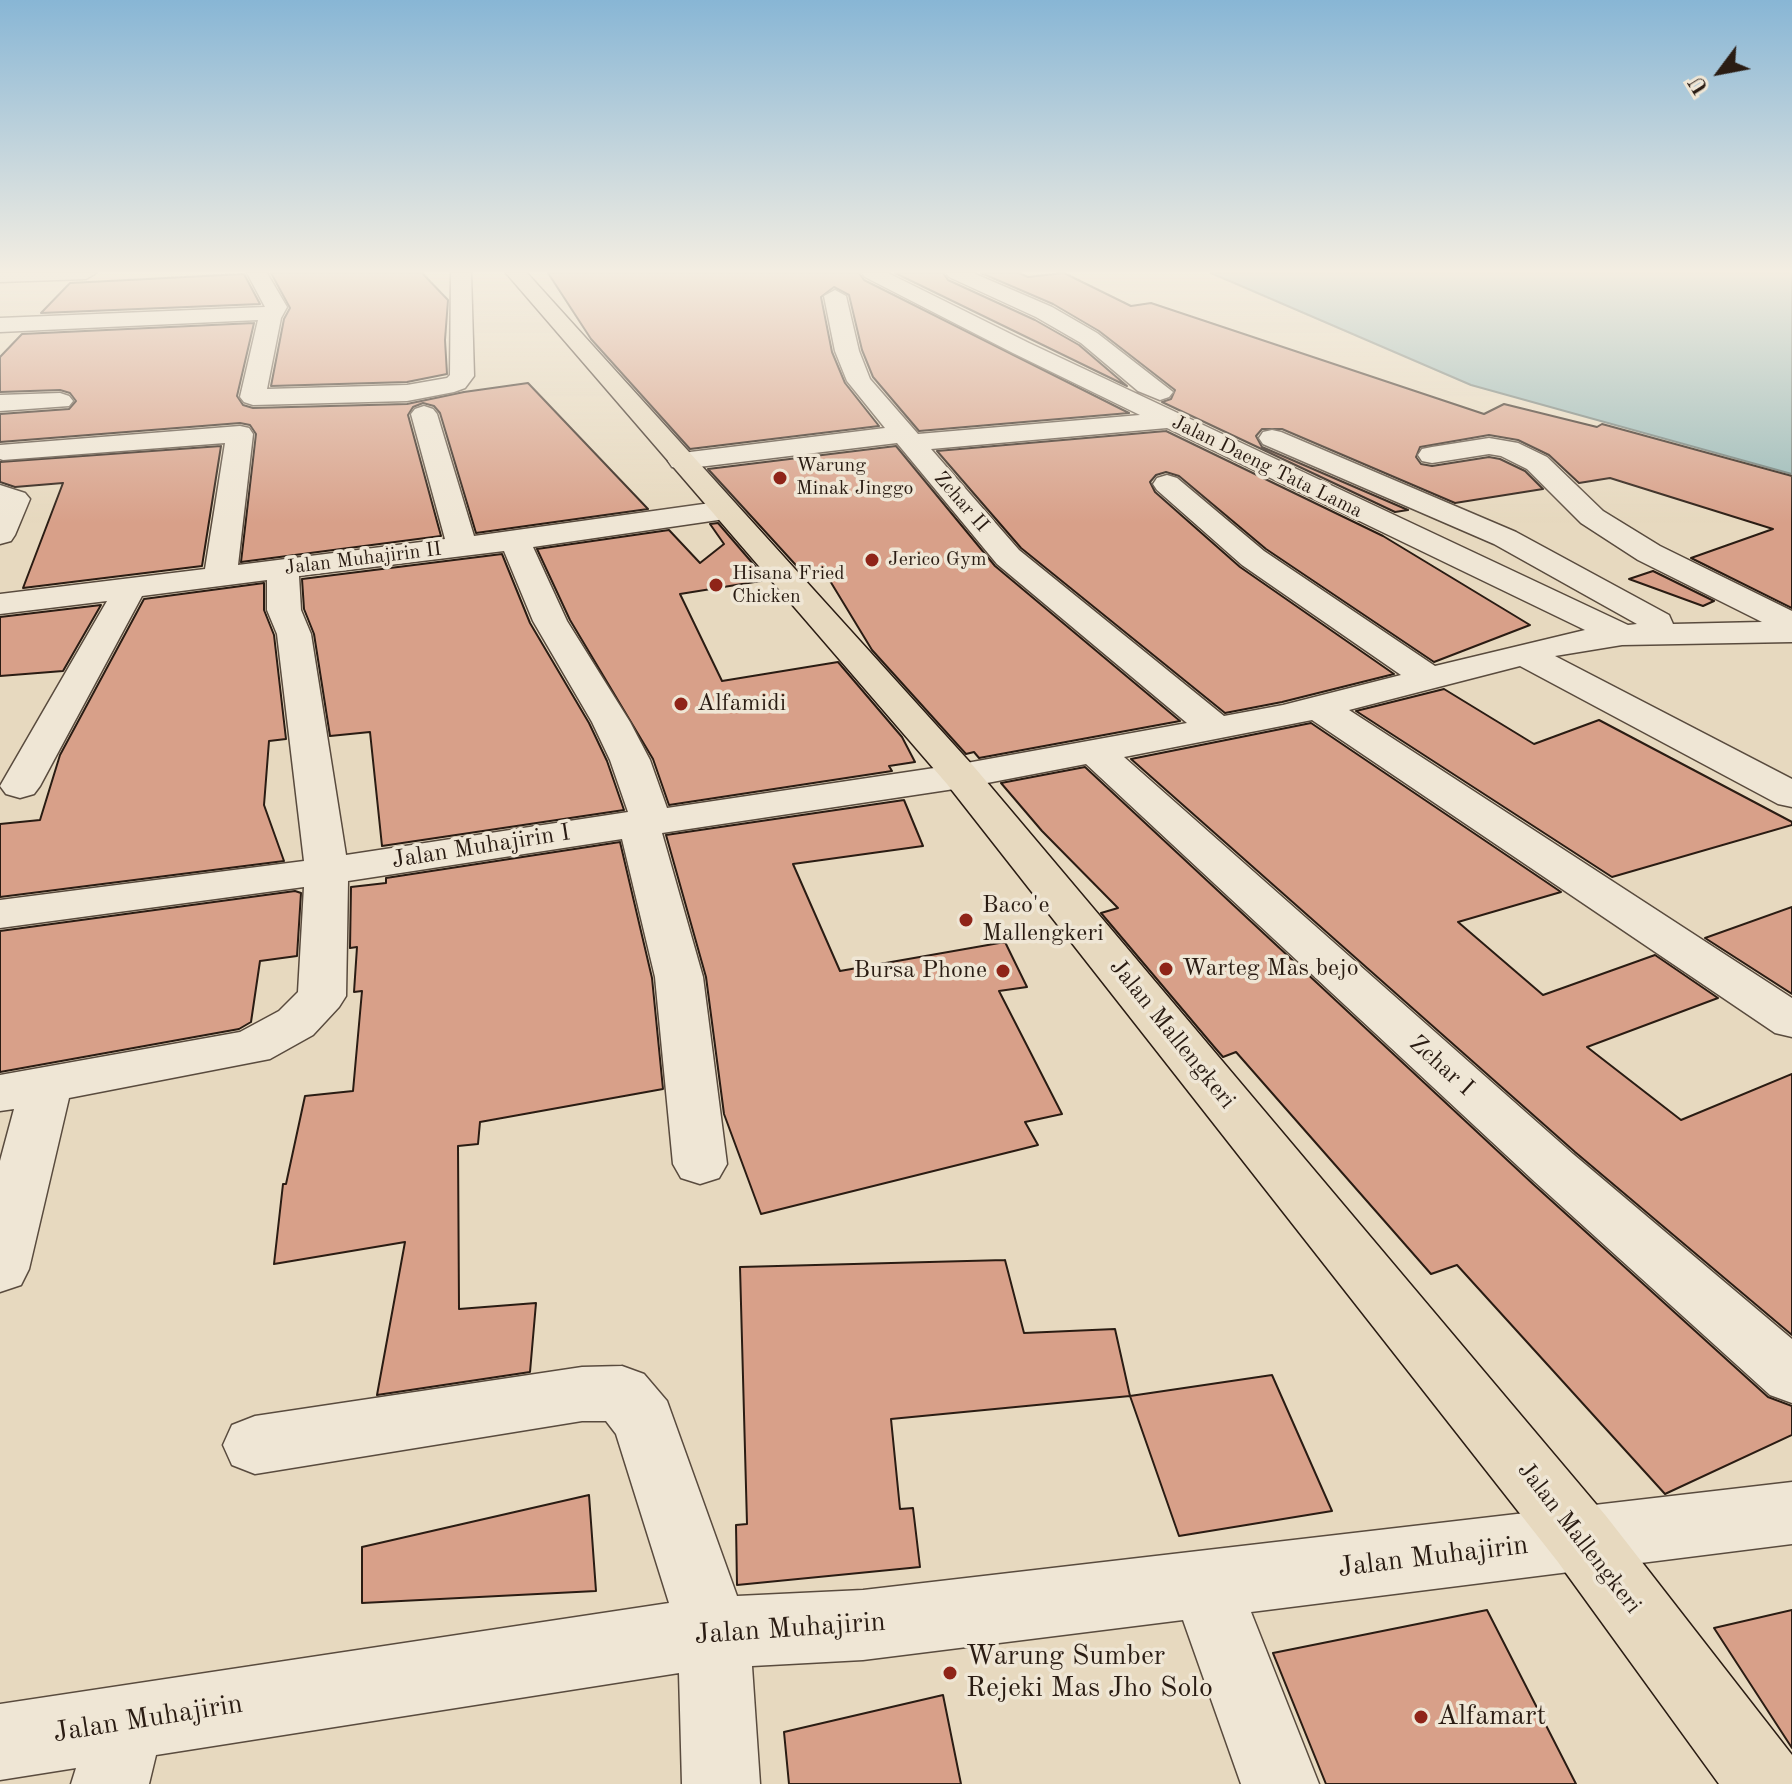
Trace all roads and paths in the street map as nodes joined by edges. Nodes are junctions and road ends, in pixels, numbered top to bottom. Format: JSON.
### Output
{"nodes":[{"id":1,"x":262,"y":356,"type":"edge"},
{"id":2,"x":462,"y":356,"type":"edge"},
{"id":3,"x":590,"y":356,"type":"edge"},
{"id":4,"x":849,"y":356,"type":"edge"},
{"id":5,"x":1041,"y":356,"type":"edge"},
{"id":6,"x":1111,"y":356,"type":"edge"},
{"id":7,"x":60,"y":401,"type":"dead end"},
{"id":8,"x":0,"y":403,"type":"edge"},
{"id":9,"x":424,"y":414,"type":"dead end"},
{"id":10,"x":1170,"y":420,"type":"junction"},
{"id":11,"x":906,"y":438,"type":"junction"},
{"id":12,"x":3,"y":452,"type":"dead end"},
{"id":13,"x":1432,"y":455,"type":"dead end"},
{"id":14,"x":682,"y":461,"type":"junction"},
{"id":15,"x":1167,"y":484,"type":"dead end"},
{"id":16,"x":0,"y":494,"type":"edge"},
{"id":17,"x":725,"y":510,"type":"junction"},
{"id":18,"x":0,"y":535,"type":"edge"},
{"id":19,"x":515,"y":540,"type":"junction"},
{"id":20,"x":462,"y":547,"type":"junction"},
{"id":21,"x":283,"y":569,"type":"junction"},
{"id":22,"x":220,"y":577,"type":"junction"},
{"id":23,"x":129,"y":590,"type":"junction"},
{"id":24,"x":0,"y":604,"type":"edge"},
{"id":25,"x":1792,"y":624,"type":"edge"},
{"id":26,"x":1792,"y":632,"type":"edge"},
{"id":27,"x":1622,"y":635,"type":"junction"},
{"id":28,"x":1680,"y":635,"type":"junction"},
{"id":29,"x":1524,"y":654,"type":"junction"},
{"id":30,"x":1429,"y":678,"type":"junction"},
{"id":31,"x":1318,"y":707,"type":"junction"},
{"id":32,"x":1217,"y":729,"type":"junction"},
{"id":33,"x":1094,"y":751,"type":"junction"},
{"id":34,"x":961,"y":776,"type":"junction"},
{"id":35,"x":20,"y":786,"type":"dead end"},
{"id":36,"x":1792,"y":795,"type":"edge"},
{"id":37,"x":645,"y":821,"type":"junction"},
{"id":38,"x":327,"y":871,"type":"junction"},
{"id":39,"x":0,"y":914,"type":"edge"},
{"id":40,"x":1792,"y":1021,"type":"edge"},
{"id":41,"x":23,"y":1089,"type":"edge"},
{"id":42,"x":700,"y":1164,"type":"dead end"},
{"id":43,"x":0,"y":1269,"type":"edge"},
{"id":44,"x":1792,"y":1376,"type":"edge"},
{"id":45,"x":255,"y":1445,"type":"dead end"},
{"id":46,"x":1792,"y":1513,"type":"edge"},
{"id":47,"x":1582,"y":1539,"type":"junction"},
{"id":48,"x":1205,"y":1584,"type":"junction"},
{"id":49,"x":714,"y":1632,"type":"junction"},
{"id":50,"x":0,"y":1742,"type":"edge"},
{"id":51,"x":118,"y":1753,"type":"edge"},
{"id":52,"x":721,"y":1784,"type":"edge"},
{"id":53,"x":1280,"y":1784,"type":"edge"},
{"id":54,"x":1766,"y":1784,"type":"edge"}],
"edges":[{"from":1,"to":2,"type":"street"},
{"from":3,"to":14,"type":"main road","name":"Jalan Mallengkeri"},
{"from":4,"to":11,"type":"street","name":"Zchar II"},
{"from":5,"to":10,"type":"street","name":"Jalan Daeng Tata Lama"},
{"from":6,"to":28,"type":"street"},
{"from":7,"to":8,"type":"street"},
{"from":9,"to":20,"type":"street"},
{"from":10,"to":11,"type":"street"},
{"from":10,"to":27,"type":"street","name":"Jalan Daeng Tata Lama"},
{"from":11,"to":14,"type":"street"},
{"from":11,"to":32,"type":"street","name":"Zchar II"},
{"from":12,"to":22,"type":"street"},
{"from":13,"to":25,"type":"street"},
{"from":14,"to":17,"type":"main road","name":"Jalan Mallengkeri"},
{"from":15,"to":30,"type":"street"},
{"from":16,"to":18,"type":"street"},
{"from":17,"to":19,"type":"street","name":"Jalan Muhajirin II"},
{"from":17,"to":34,"type":"main road","name":"Jalan Mallengkeri"},
{"from":19,"to":20,"type":"street","name":"Jalan Muhajirin II"},
{"from":19,"to":37,"type":"street"},
{"from":20,"to":21,"type":"street","name":"Jalan Muhajirin II"},
{"from":21,"to":22,"type":"street","name":"Jalan Muhajirin II"},
{"from":21,"to":38,"type":"street"},
{"from":22,"to":23,"type":"street","name":"Jalan Muhajirin II"},
{"from":23,"to":24,"type":"street","name":"Jalan Muhajirin II"},
{"from":23,"to":35,"type":"street"},
{"from":26,"to":28,"type":"street"},
{"from":27,"to":28,"type":"street"},
{"from":27,"to":29,"type":"street","name":"Jalan Muhajirin I"},
{"from":29,"to":30,"type":"street","name":"Jalan Muhajirin I"},
{"from":29,"to":36,"type":"street"},
{"from":30,"to":31,"type":"street","name":"Jalan Muhajirin I"},
{"from":31,"to":32,"type":"street","name":"Jalan Muhajirin I"},
{"from":31,"to":40,"type":"street"},
{"from":32,"to":33,"type":"street","name":"Jalan Muhajirin I"},
{"from":33,"to":34,"type":"street","name":"Jalan Muhajirin I"},
{"from":33,"to":44,"type":"street","name":"Zchar I"},
{"from":34,"to":37,"type":"street","name":"Jalan Muhajirin I"},
{"from":34,"to":47,"type":"main road","name":"Jalan Mallengkeri"},
{"from":37,"to":38,"type":"street","name":"Jalan Muhajirin I"},
{"from":37,"to":42,"type":"street"},
{"from":38,"to":39,"type":"street","name":"Jalan Muhajirin I"},
{"from":38,"to":41,"type":"street"},
{"from":41,"to":43,"type":"street"},
{"from":45,"to":49,"type":"street"},
{"from":46,"to":47,"type":"street","name":"Jalan Muhajirin"},
{"from":47,"to":48,"type":"street","name":"Jalan Muhajirin"},
{"from":47,"to":54,"type":"main road","name":"Jalan Mallengkeri"},
{"from":48,"to":49,"type":"street","name":"Jalan Muhajirin"},
{"from":48,"to":53,"type":"street"},
{"from":49,"to":51,"type":"street","name":"Jalan Muhajirin"},
{"from":49,"to":52,"type":"street"},
{"from":50,"to":51,"type":"street","name":"Jalan Muhajirin"}]}
